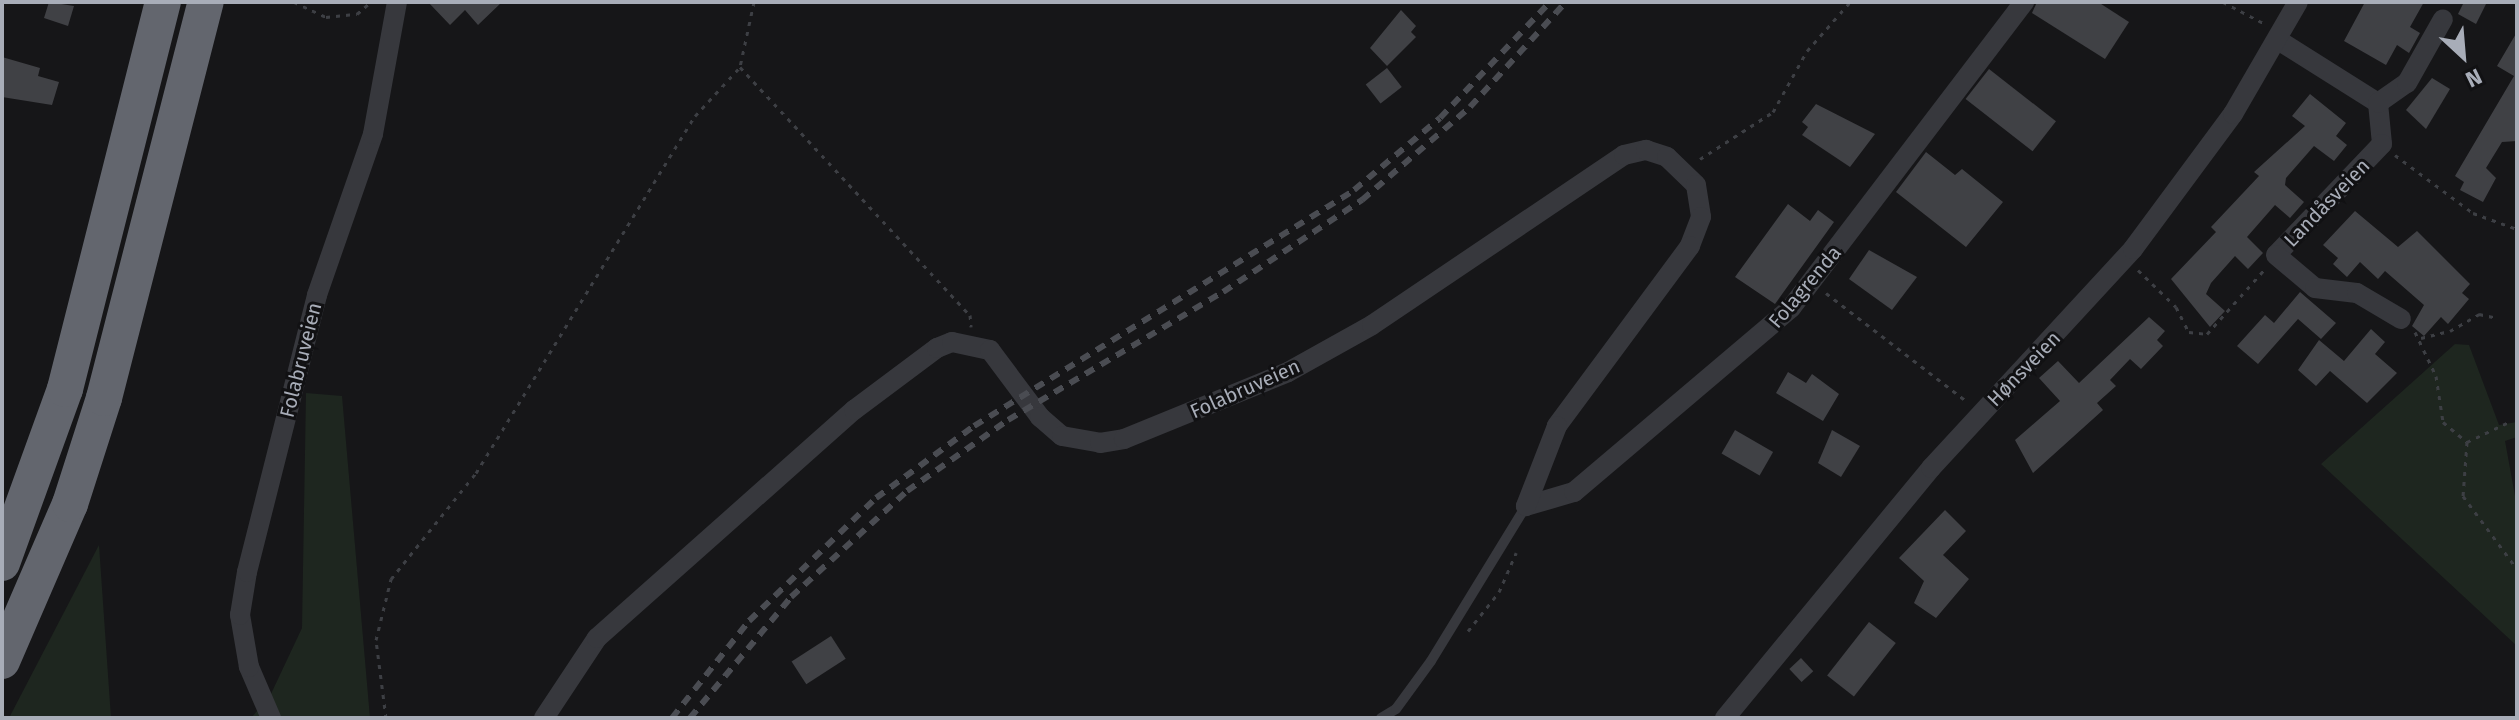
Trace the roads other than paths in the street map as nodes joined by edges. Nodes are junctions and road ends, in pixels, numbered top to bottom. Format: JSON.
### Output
{"nodes":[{"id":1,"x":163,"y":2,"type":"edge"},
{"id":2,"x":206,"y":2,"type":"edge"},
{"id":3,"x":397,"y":2,"type":"edge"},
{"id":4,"x":2024,"y":2,"type":"edge"},
{"id":5,"x":2298,"y":2,"type":"edge"},
{"id":6,"x":2443,"y":19,"type":"dead end"},
{"id":7,"x":2278,"y":40,"type":"junction"},
{"id":8,"x":2378,"y":103,"type":"junction"},
{"id":9,"x":2401,"y":319,"type":"road end"},
{"id":10,"x":1526,"y":506,"type":"junction"},
{"id":11,"x":2,"y":563,"type":"edge"},
{"id":12,"x":2,"y":661,"type":"edge"},
{"id":13,"x":271,"y":718,"type":"edge"},
{"id":14,"x":544,"y":718,"type":"edge"},
{"id":15,"x":1381,"y":718,"type":"edge"},
{"id":16,"x":1725,"y":718,"type":"edge"}],
"edges":[{"from":1,"to":11,"type":"highway"},
{"from":2,"to":12,"type":"highway"},
{"from":3,"to":13,"type":"street","name":"Folabruveien"},
{"from":4,"to":10,"type":"street","name":"Folagrenda"},
{"from":5,"to":7,"type":"street","name":"Hønsveien"},
{"from":6,"to":8,"type":"street"},
{"from":7,"to":8,"type":"street"},
{"from":7,"to":16,"type":"street","name":"Hønsveien"},
{"from":8,"to":9,"type":"street","name":"Landåsveien"},
{"from":10,"to":14,"type":"street","name":"Folabruveien"},
{"from":10,"to":15,"type":"lane"}]}
